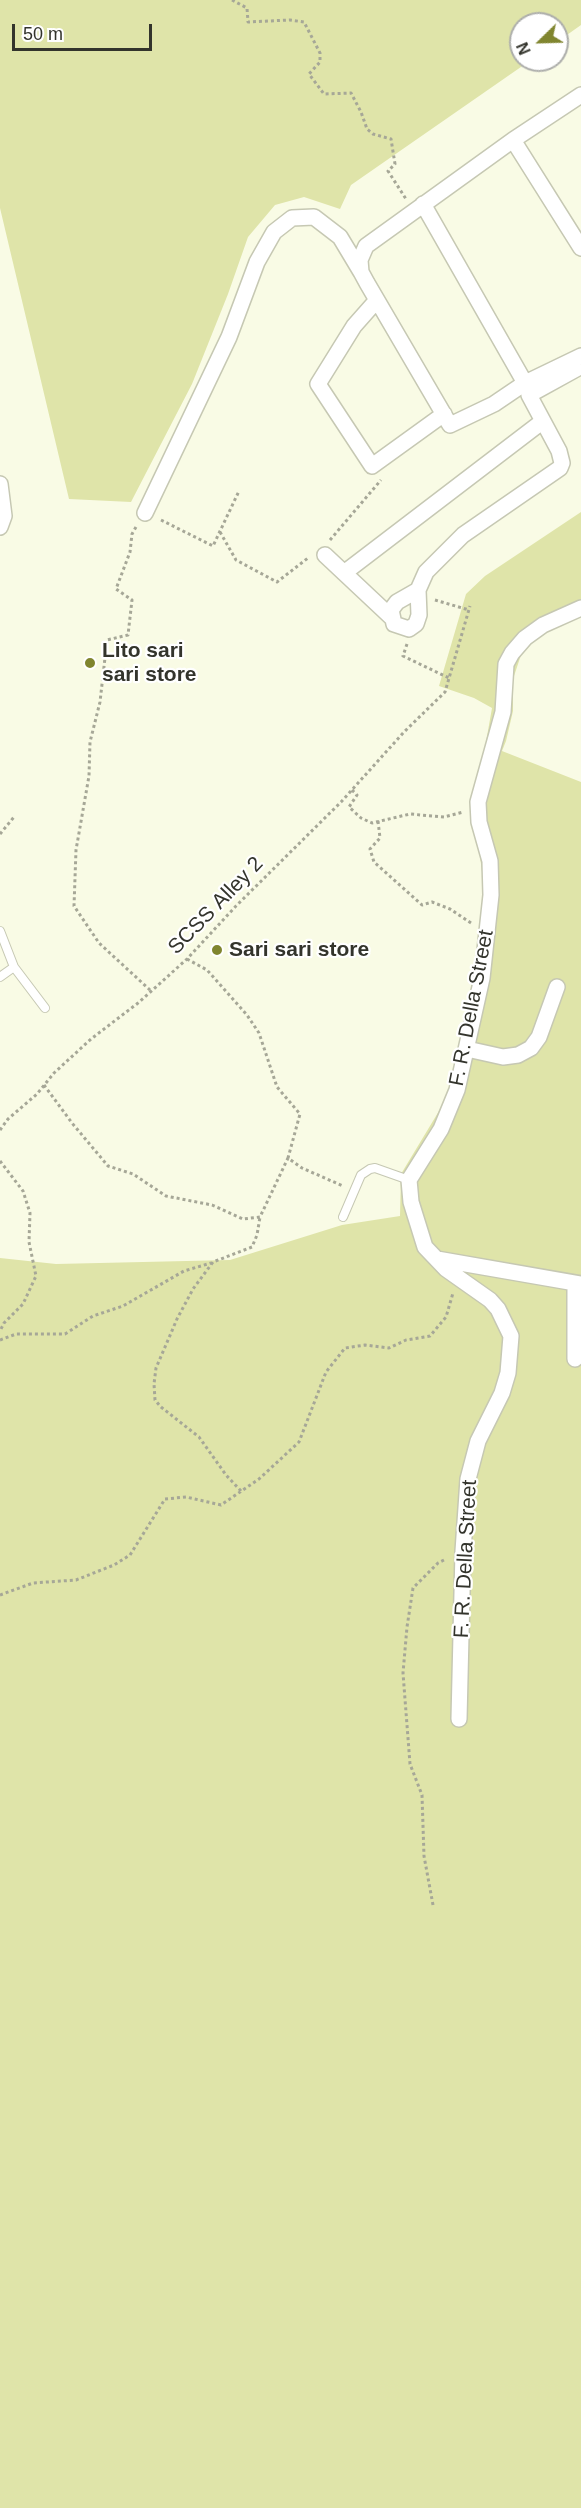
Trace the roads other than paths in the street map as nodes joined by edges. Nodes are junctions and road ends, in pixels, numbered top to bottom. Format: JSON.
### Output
{"nodes":[{"id":1,"x":581,"y":95,"type":"edge"},
{"id":2,"x":513,"y":140,"type":"junction"},
{"id":3,"x":418,"y":207,"type":"junction"},
{"id":4,"x":581,"y":248,"type":"edge"},
{"id":5,"x":361,"y":272,"type":"junction"},
{"id":6,"x":377,"y":300,"type":"junction"},
{"id":7,"x":581,"y":356,"type":"edge"},
{"id":8,"x":581,"y":367,"type":"edge"},
{"id":9,"x":525,"y":383,"type":"junction"},
{"id":10,"x":444,"y":414,"type":"junction"},
{"id":11,"x":543,"y":421,"type":"junction"},
{"id":12,"x":0,"y":484,"type":"edge"},
{"id":13,"x":145,"y":513,"type":"road end"},
{"id":14,"x":0,"y":527,"type":"edge"},
{"id":15,"x":321,"y":551,"type":"road end"},
{"id":16,"x":344,"y":573,"type":"junction"},
{"id":17,"x":418,"y":593,"type":"junction"},
{"id":18,"x":581,"y":608,"type":"edge"},
{"id":19,"x":391,"y":617,"type":"junction"},
{"id":20,"x":0,"y":931,"type":"edge"},
{"id":21,"x":14,"y":967,"type":"junction"},
{"id":22,"x":0,"y":977,"type":"edge"},
{"id":23,"x":557,"y":987,"type":"dead end"},
{"id":24,"x":45,"y":1008,"type":"dead end"},
{"id":25,"x":467,"y":1049,"type":"junction"},
{"id":26,"x":409,"y":1180,"type":"junction"},
{"id":27,"x":343,"y":1217,"type":"dead end"},
{"id":28,"x":434,"y":1258,"type":"junction"},
{"id":29,"x":578,"y":1284,"type":"edge"},
{"id":30,"x":575,"y":1359,"type":"dead end"},
{"id":31,"x":459,"y":1719,"type":"dead end"}],
"edges":[{"from":1,"to":2,"type":"street"},
{"from":2,"to":3,"type":"street"},
{"from":2,"to":4,"type":"street"},
{"from":3,"to":5,"type":"street"},
{"from":3,"to":9,"type":"street"},
{"from":5,"to":6,"type":"street"},
{"from":5,"to":13,"type":"street"},
{"from":6,"to":10,"type":"street"},
{"from":6,"to":10,"type":"street"},
{"from":7,"to":9,"type":"street"},
{"from":8,"to":11,"type":"street"},
{"from":9,"to":10,"type":"street"},
{"from":11,"to":16,"type":"street"},
{"from":11,"to":17,"type":"street"},
{"from":12,"to":14,"type":"street"},
{"from":15,"to":16,"type":"street"},
{"from":16,"to":19,"type":"street"},
{"from":17,"to":19,"type":"street"},
{"from":17,"to":19,"type":"street"},
{"from":18,"to":25,"type":"street","name":"F. R. Della Street"},
{"from":20,"to":21,"type":"lane"},
{"from":21,"to":22,"type":"lane"},
{"from":21,"to":24,"type":"lane"},
{"from":23,"to":25,"type":"street"},
{"from":25,"to":26,"type":"street","name":"F. R. Della Street"},
{"from":26,"to":27,"type":"lane"},
{"from":26,"to":28,"type":"street","name":"F. R. Della Street"},
{"from":28,"to":29,"type":"street"},
{"from":28,"to":31,"type":"street","name":"F. R. Della Street"},
{"from":29,"to":30,"type":"street"}]}
